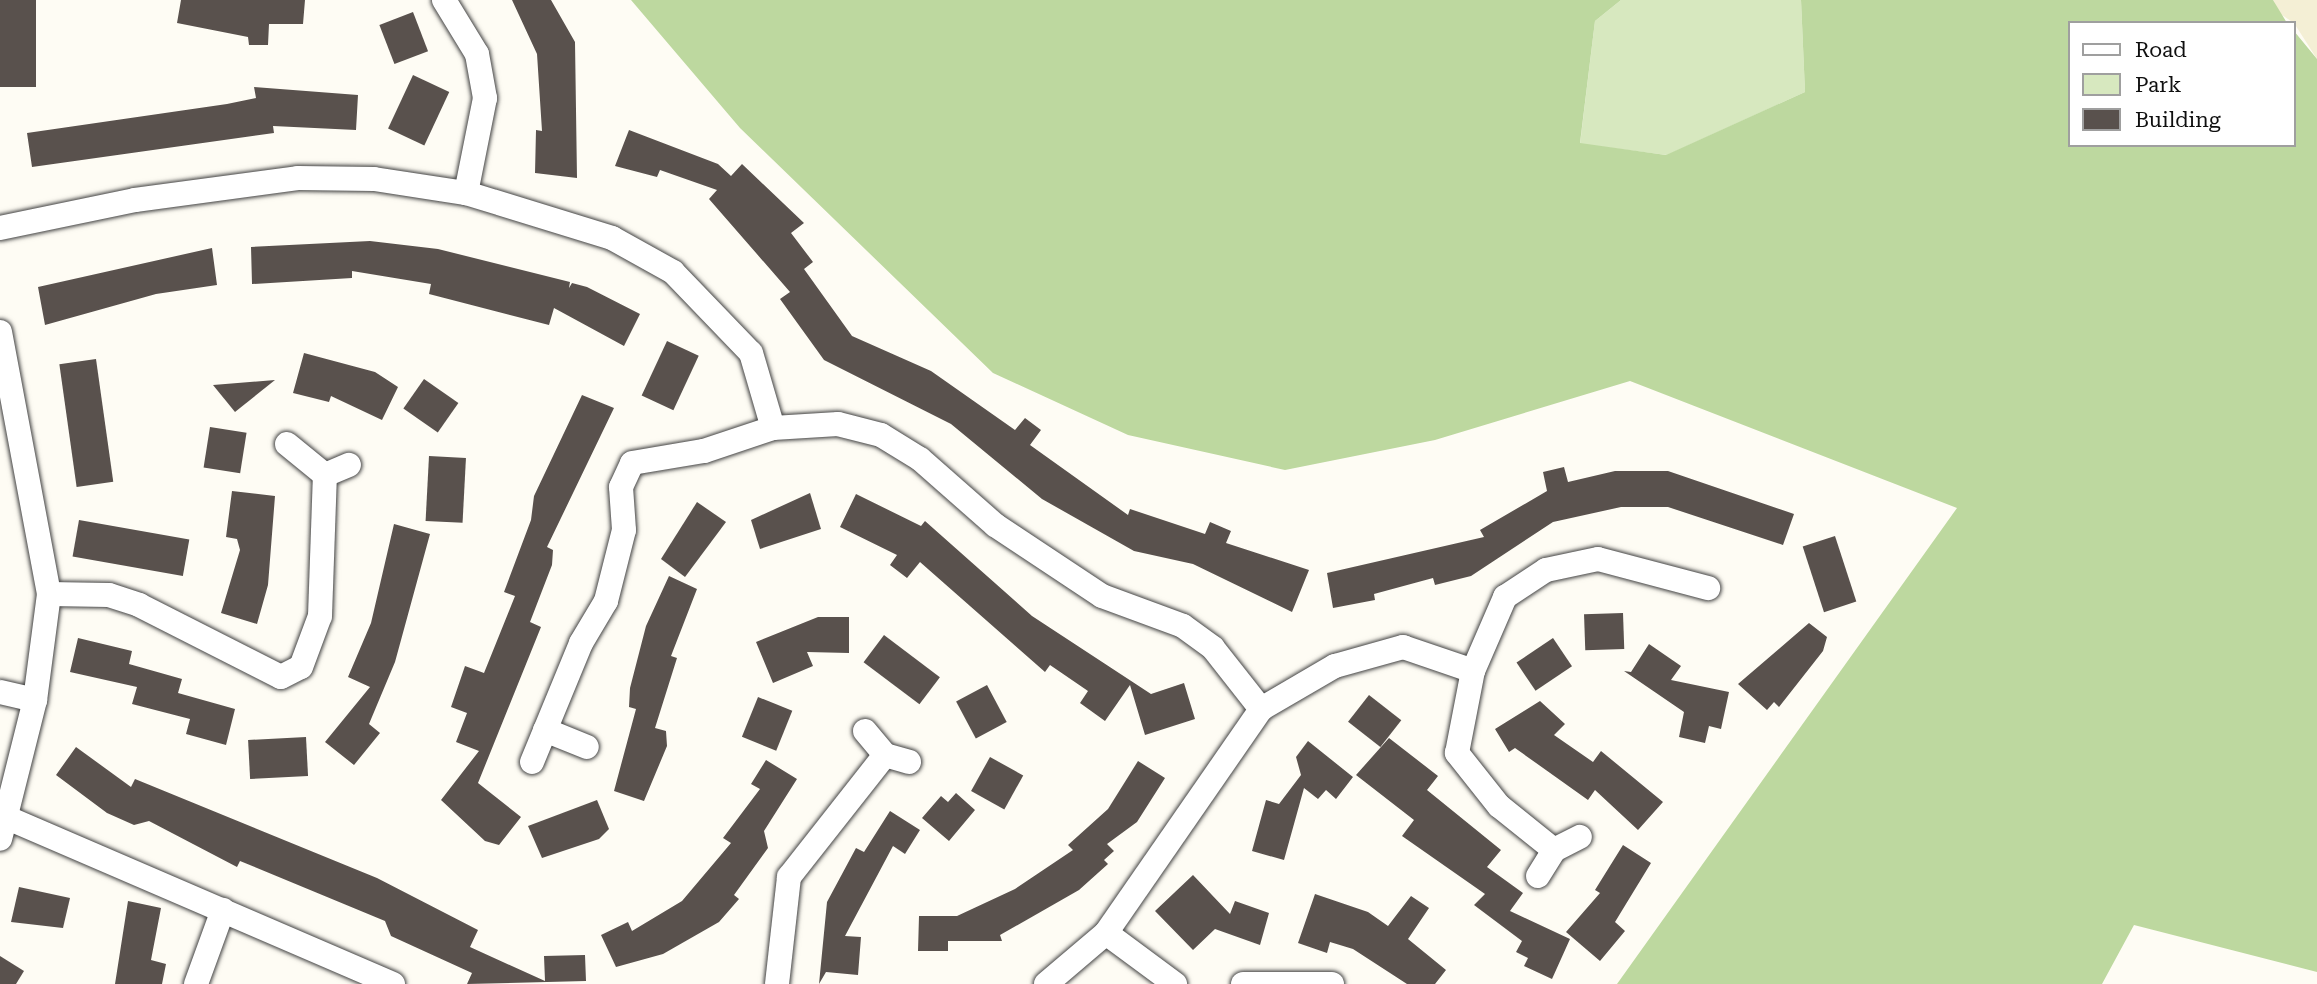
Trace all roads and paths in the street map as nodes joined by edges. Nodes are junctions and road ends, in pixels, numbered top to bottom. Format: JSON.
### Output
{"nodes":[{"id":1,"x":444,"y":0,"type":"edge"},
{"id":2,"x":466,"y":193,"type":"junction"},
{"id":3,"x":0,"y":228,"type":"edge"},
{"id":4,"x":0,"y":332,"type":"edge"},
{"id":5,"x":10,"y":422,"type":"edge"},
{"id":6,"x":773,"y":428,"type":"junction"},
{"id":7,"x":287,"y":444,"type":"dead end"},
{"id":8,"x":349,"y":466,"type":"dead end"},
{"id":9,"x":325,"y":475,"type":"junction"},
{"id":10,"x":1707,"y":588,"type":"dead end"},
{"id":11,"x":49,"y":594,"type":"junction"},
{"id":12,"x":1473,"y":671,"type":"junction"},
{"id":13,"x":0,"y":692,"type":"edge"},
{"id":14,"x":35,"y":700,"type":"junction"},
{"id":15,"x":1261,"y":709,"type":"junction"},
{"id":16,"x":545,"y":730,"type":"junction"},
{"id":17,"x":865,"y":731,"type":"dead end"},
{"id":18,"x":587,"y":747,"type":"dead end"},
{"id":19,"x":885,"y":755,"type":"junction"},
{"id":20,"x":532,"y":762,"type":"dead end"},
{"id":21,"x":909,"y":762,"type":"dead end"},
{"id":22,"x":5,"y":829,"type":"edge"},
{"id":23,"x":1580,"y":837,"type":"dead end"},
{"id":24,"x":1554,"y":850,"type":"junction"},
{"id":25,"x":1538,"y":876,"type":"dead end"},
{"id":26,"x":223,"y":910,"type":"junction"},
{"id":27,"x":1106,"y":933,"type":"junction"},
{"id":28,"x":196,"y":984,"type":"edge"},
{"id":29,"x":393,"y":984,"type":"edge"},
{"id":30,"x":777,"y":984,"type":"edge"},
{"id":31,"x":1046,"y":984,"type":"edge"},
{"id":32,"x":1175,"y":984,"type":"edge"},
{"id":33,"x":1243,"y":984,"type":"edge"},
{"id":34,"x":1332,"y":984,"type":"edge"}],
"edges":[{"from":1,"to":2,"type":"street"},
{"from":2,"to":3,"type":"street"},
{"from":2,"to":6,"type":"street"},
{"from":4,"to":5,"type":"street"},
{"from":5,"to":11,"type":"street"},
{"from":6,"to":15,"type":"street"},
{"from":6,"to":16,"type":"street"},
{"from":7,"to":9,"type":"street"},
{"from":8,"to":9,"type":"street"},
{"from":9,"to":11,"type":"street"},
{"from":10,"to":12,"type":"street"},
{"from":11,"to":14,"type":"street"},
{"from":12,"to":15,"type":"street"},
{"from":12,"to":24,"type":"street"},
{"from":13,"to":14,"type":"street"},
{"from":14,"to":22,"type":"street"},
{"from":15,"to":27,"type":"street"},
{"from":16,"to":18,"type":"street"},
{"from":16,"to":20,"type":"street"},
{"from":17,"to":19,"type":"street"},
{"from":19,"to":21,"type":"street"},
{"from":19,"to":30,"type":"street"},
{"from":22,"to":26,"type":"street"},
{"from":23,"to":24,"type":"street"},
{"from":24,"to":25,"type":"street"},
{"from":26,"to":28,"type":"street"},
{"from":26,"to":29,"type":"street"},
{"from":27,"to":31,"type":"street"},
{"from":27,"to":32,"type":"street"},
{"from":33,"to":34,"type":"street"}]}
